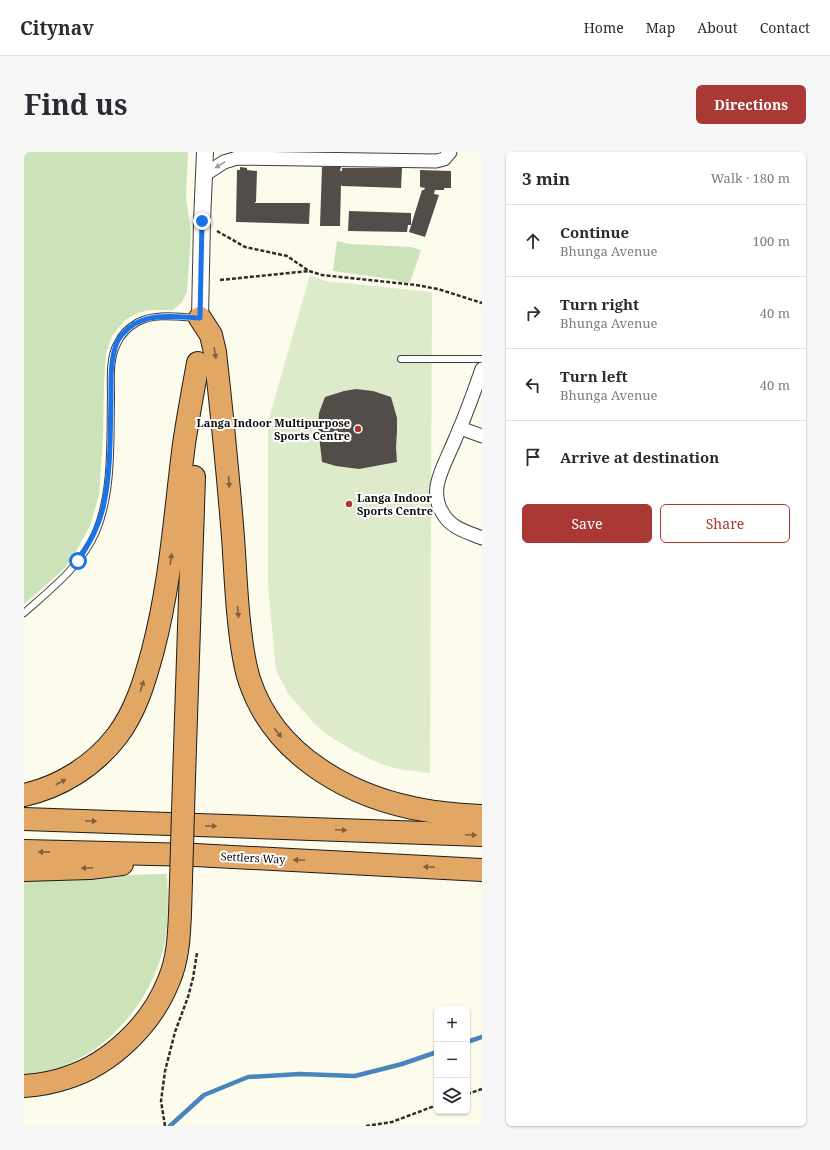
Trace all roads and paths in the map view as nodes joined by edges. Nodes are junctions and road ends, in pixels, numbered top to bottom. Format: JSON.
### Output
{"nodes":[{"id":1,"x":205,"y":152,"type":"edge"},
{"id":2,"x":450,"y":152,"type":"edge"},
{"id":3,"x":316,"y":155,"type":"edge"},
{"id":4,"x":204,"y":175,"type":"junction"},
{"id":5,"x":216,"y":231,"type":"dead end"},
{"id":6,"x":309,"y":271,"type":"junction"},
{"id":7,"x":220,"y":280,"type":"dead end"},
{"id":8,"x":482,"y":303,"type":"edge"},
{"id":9,"x":200,"y":318,"type":"junction"},
{"id":10,"x":401,"y":359,"type":"dead end"},
{"id":11,"x":482,"y":359,"type":"edge"},
{"id":12,"x":198,"y":363,"type":"junction"},
{"id":13,"x":482,"y":368,"type":"edge"},
{"id":14,"x":460,"y":428,"type":"junction"},
{"id":15,"x":482,"y":436,"type":"edge"},
{"id":16,"x":482,"y":538,"type":"edge"},
{"id":17,"x":24,"y":613,"type":"edge"},
{"id":18,"x":24,"y":795,"type":"edge"},
{"id":19,"x":482,"y":816,"type":"edge"},
{"id":20,"x":24,"y":819,"type":"edge"},
{"id":21,"x":482,"y":835,"type":"edge"},
{"id":22,"x":24,"y":851,"type":"edge"},
{"id":23,"x":195,"y":855,"type":"junction"},
{"id":24,"x":24,"y":870,"type":"edge"},
{"id":25,"x":482,"y":870,"type":"edge"},
{"id":26,"x":197,"y":951,"type":"dead end"},
{"id":27,"x":24,"y":1086,"type":"edge"},
{"id":28,"x":482,"y":1089,"type":"edge"},
{"id":29,"x":470,"y":1093,"type":"edge"},
{"id":30,"x":434,"y":1106,"type":"edge"},
{"id":31,"x":165,"y":1126,"type":"edge"},
{"id":32,"x":366,"y":1126,"type":"edge"}],
"edges":[{"from":1,"to":4,"type":"street"},
{"from":2,"to":3,"type":"street"},
{"from":3,"to":4,"type":"street","one_way":true},
{"from":4,"to":9,"type":"street"},
{"from":5,"to":6,"type":"path"},
{"from":6,"to":7,"type":"path"},
{"from":6,"to":8,"type":"path"},
{"from":9,"to":12,"type":"highway"},
{"from":9,"to":17,"type":"lane"},
{"from":9,"to":19,"type":"highway","one_way":true},
{"from":10,"to":11,"type":"lane"},
{"from":18,"to":12,"type":"highway","one_way":true},
{"from":12,"to":27,"type":"highway","bridge":true},
{"from":13,"to":14,"type":"street"},
{"from":14,"to":15,"type":"street"},
{"from":14,"to":16,"type":"street"},
{"from":20,"to":21,"type":"highway","one_way":true},
{"from":23,"to":22,"type":"highway","name":"Settlers Way","one_way":true},
{"from":23,"to":24,"type":"highway","one_way":true},
{"from":25,"to":23,"type":"highway","name":"Settlers Way","one_way":true},
{"from":26,"to":31,"type":"path"},
{"from":28,"to":29,"type":"path"},
{"from":30,"to":32,"type":"path"}]}
